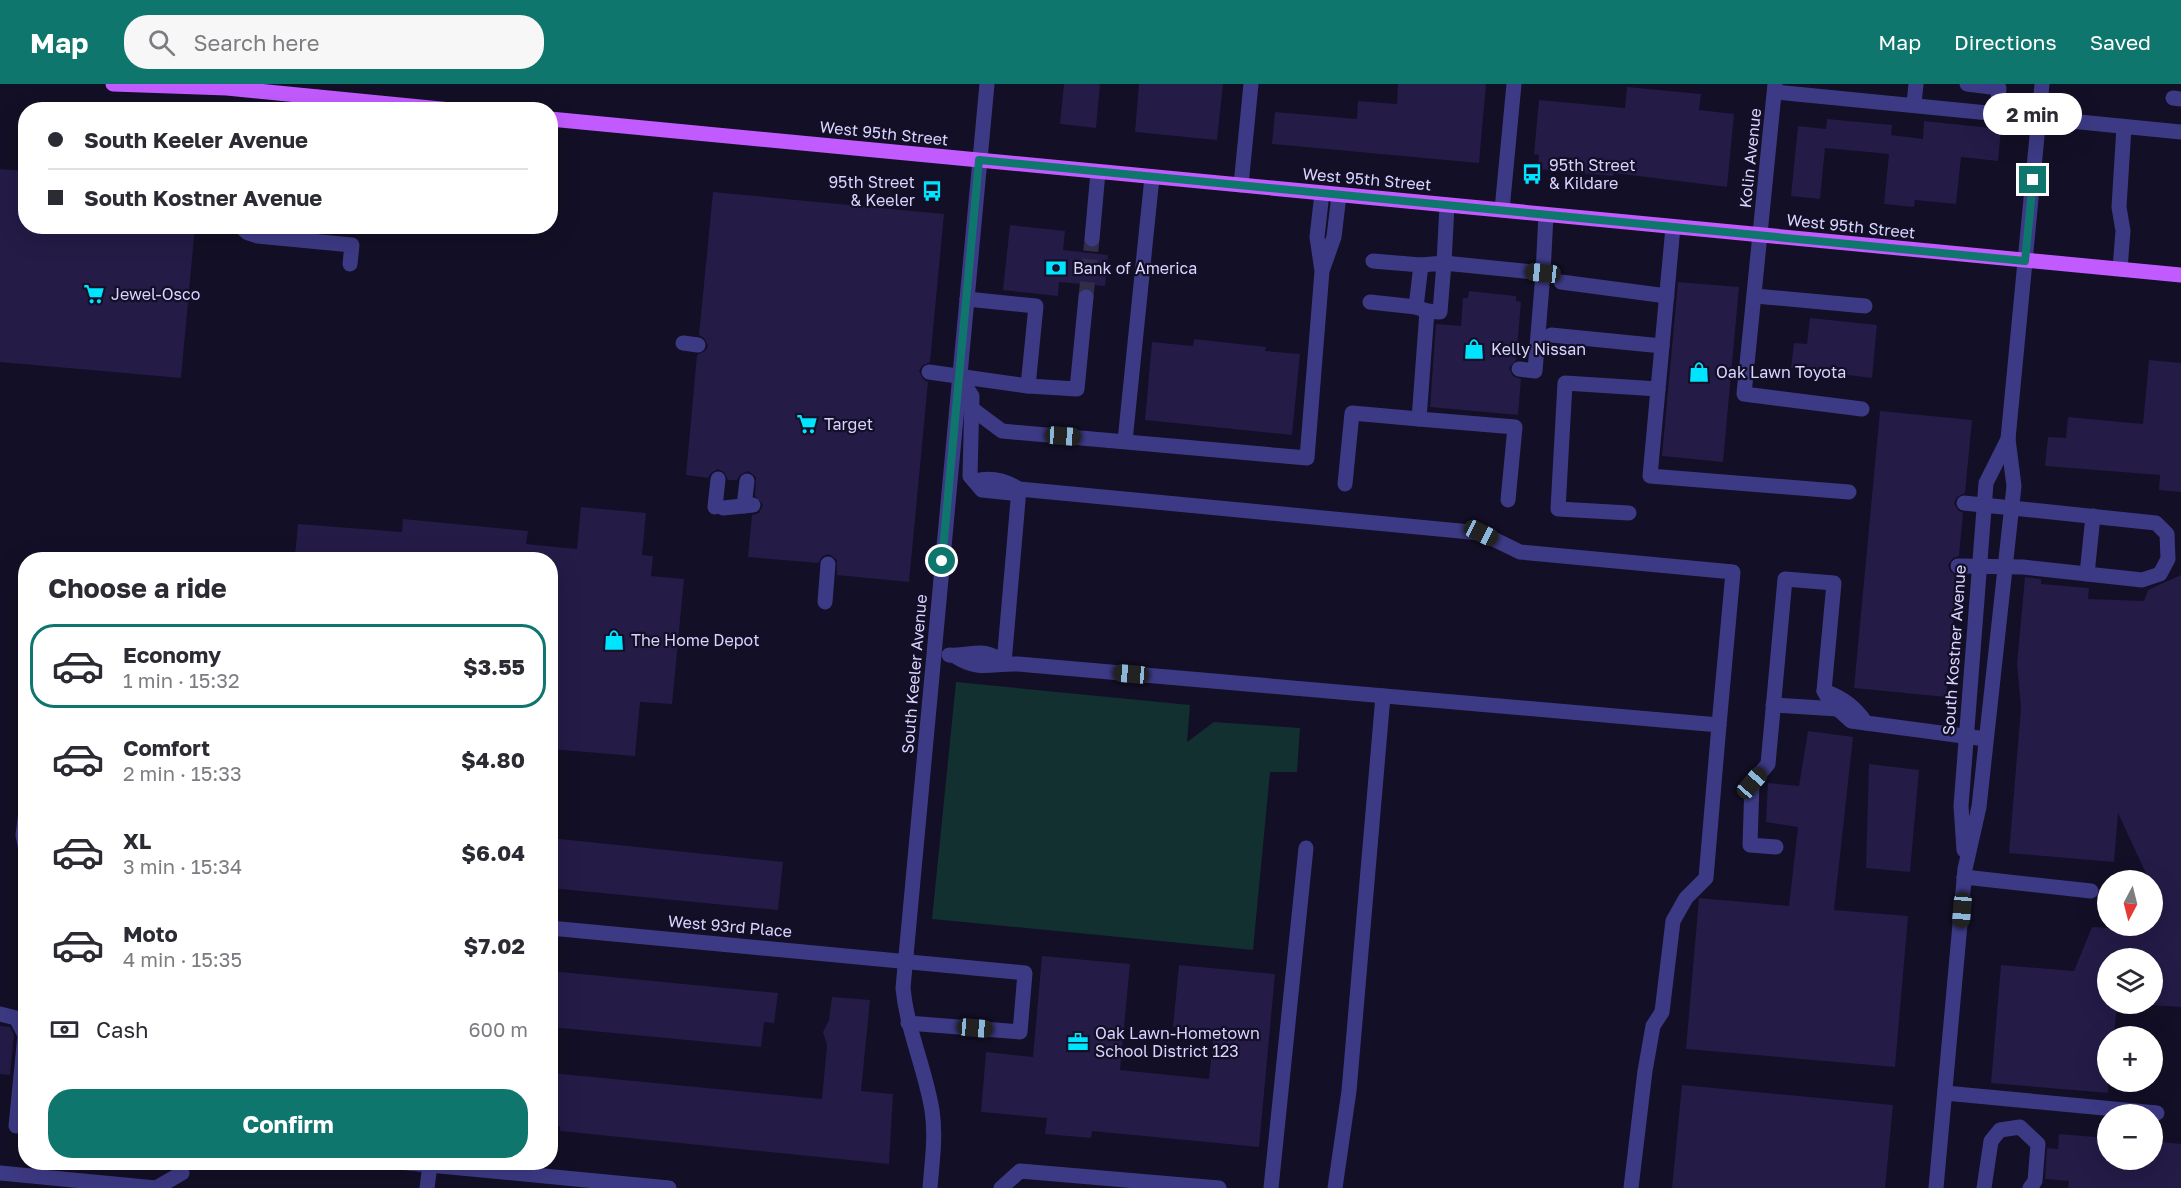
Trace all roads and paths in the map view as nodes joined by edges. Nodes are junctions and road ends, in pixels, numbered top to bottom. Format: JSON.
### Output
{"nodes":[{"id":1,"x":113,"y":84,"type":"edge"},
{"id":2,"x":204,"y":84,"type":"edge"},
{"id":3,"x":987,"y":84,"type":"edge"},
{"id":4,"x":1251,"y":84,"type":"edge"},
{"id":5,"x":1514,"y":84,"type":"edge"},
{"id":6,"x":1916,"y":84,"type":"edge"},
{"id":7,"x":1967,"y":84,"type":"edge"},
{"id":8,"x":2042,"y":84,"type":"edge"},
{"id":9,"x":227,"y":88,"type":"junction"},
{"id":10,"x":1775,"y":88,"type":"edge"},
{"id":11,"x":370,"y":102,"type":"edge"},
{"id":12,"x":1914,"y":104,"type":"junction"},
{"id":13,"x":1997,"y":112,"type":"junction"},
{"id":14,"x":2039,"y":117,"type":"junction"},
{"id":15,"x":558,"y":120,"type":"edge"},
{"id":16,"x":2124,"y":127,"type":"junction"},
{"id":17,"x":2181,"y":132,"type":"edge"},
{"id":18,"x":979,"y":160,"type":"junction"},
{"id":19,"x":1098,"y":172,"type":"junction"},
{"id":20,"x":1152,"y":177,"type":"junction"},
{"id":21,"x":1241,"y":185,"type":"junction"},
{"id":22,"x":1322,"y":193,"type":"junction"},
{"id":23,"x":1339,"y":195,"type":"junction"},
{"id":24,"x":1447,"y":205,"type":"junction"},
{"id":25,"x":1502,"y":210,"type":"junction"},
{"id":26,"x":1546,"y":215,"type":"junction"},
{"id":27,"x":1673,"y":227,"type":"junction"},
{"id":28,"x":254,"y":234,"type":"edge"},
{"id":29,"x":1760,"y":235,"type":"junction"},
{"id":30,"x":1092,"y":239,"type":"tunnel mouth"},
{"id":31,"x":1373,"y":261,"type":"dead end"},
{"id":32,"x":2025,"y":261,"type":"junction"},
{"id":33,"x":1443,"y":263,"type":"junction"},
{"id":34,"x":350,"y":264,"type":"dead end"},
{"id":35,"x":1421,"y":265,"type":"junction"},
{"id":36,"x":2120,"y":269,"type":"junction"},
{"id":37,"x":1322,"y":271,"type":"junction"},
{"id":38,"x":1543,"y":273,"type":"junction"},
{"id":39,"x":2181,"y":275,"type":"edge"},
{"id":40,"x":1561,"y":282,"type":"dead end"},
{"id":41,"x":1667,"y":296,"type":"junction"},
{"id":42,"x":1755,"y":296,"type":"junction"},
{"id":43,"x":1086,"y":297,"type":"tunnel mouth"},
{"id":44,"x":967,"y":299,"type":"junction"},
{"id":45,"x":1370,"y":302,"type":"dead end"},
{"id":46,"x":1865,"y":306,"type":"dead end"},
{"id":47,"x":1422,"y":309,"type":"junction"},
{"id":48,"x":1551,"y":335,"type":"dead end"},
{"id":49,"x":1662,"y":346,"type":"junction"},
{"id":50,"x":1519,"y":369,"type":"dead end"},
{"id":51,"x":929,"y":372,"type":"dead end"},
{"id":52,"x":959,"y":376,"type":"junction"},
{"id":53,"x":1028,"y":386,"type":"junction"},
{"id":54,"x":1658,"y":389,"type":"junction"},
{"id":55,"x":971,"y":408,"type":"junction"},
{"id":56,"x":1862,"y":410,"type":"dead end"},
{"id":57,"x":1419,"y":419,"type":"junction"},
{"id":58,"x":2008,"y":439,"type":"junction"},
{"id":59,"x":1125,"y":441,"type":"junction"},
{"id":60,"x":718,"y":479,"type":"dead end"},
{"id":61,"x":747,"y":481,"type":"dead end"},
{"id":62,"x":1345,"y":484,"type":"dead end"},
{"id":63,"x":1019,"y":489,"type":"junction"},
{"id":64,"x":1849,"y":492,"type":"dead end"},
{"id":65,"x":1508,"y":500,"type":"dead end"},
{"id":66,"x":1964,"y":503,"type":"dead end"},
{"id":67,"x":1984,"y":505,"type":"junction"},
{"id":68,"x":2012,"y":507,"type":"junction"},
{"id":69,"x":1629,"y":513,"type":"dead end"},
{"id":70,"x":2093,"y":516,"type":"junction"},
{"id":71,"x":828,"y":564,"type":"dead end"},
{"id":72,"x":1978,"y":565,"type":"junction"},
{"id":73,"x":1958,"y":566,"type":"dead end"},
{"id":74,"x":2006,"y":566,"type":"junction"},
{"id":75,"x":2087,"y":574,"type":"junction"},
{"id":76,"x":825,"y":602,"type":"dead end"},
{"id":77,"x":934,"y":653,"type":"junction"},
{"id":78,"x":1004,"y":663,"type":"junction"},
{"id":79,"x":1824,"y":691,"type":"junction"},
{"id":80,"x":1383,"y":696,"type":"junction"},
{"id":81,"x":1773,"y":705,"type":"junction"},
{"id":82,"x":1838,"y":709,"type":"junction"},
{"id":83,"x":1866,"y":723,"type":"junction"},
{"id":84,"x":1719,"y":725,"type":"junction"},
{"id":85,"x":1966,"y":736,"type":"junction"},
{"id":86,"x":1986,"y":739,"type":"junction"},
{"id":87,"x":1776,"y":846,"type":"dead end"},
{"id":88,"x":1306,"y":848,"type":"dead end"},
{"id":89,"x":1965,"y":873,"type":"junction"},
{"id":90,"x":2091,"y":891,"type":"dead end"},
{"id":91,"x":558,"y":929,"type":"edge"},
{"id":92,"x":905,"y":960,"type":"junction"},
{"id":93,"x":3,"y":1015,"type":"edge"},
{"id":94,"x":18,"y":1022,"type":"edge"},
{"id":95,"x":908,"y":1023,"type":"junction"},
{"id":96,"x":1945,"y":1093,"type":"junction"},
{"id":97,"x":2097,"y":1107,"type":"edge"},
{"id":98,"x":0,"y":1125,"type":"edge"},
{"id":99,"x":18,"y":1127,"type":"edge"},
{"id":100,"x":430,"y":1170,"type":"edge"},
{"id":101,"x":473,"y":1170,"type":"edge"},
{"id":102,"x":0,"y":1173,"type":"edge"},
{"id":103,"x":182,"y":1174,"type":"edge"},
{"id":104,"x":48,"y":1176,"type":"edge"},
{"id":105,"x":156,"y":1188,"type":"edge"},
{"id":106,"x":428,"y":1188,"type":"edge"},
{"id":107,"x":669,"y":1188,"type":"edge"},
{"id":108,"x":930,"y":1188,"type":"edge"},
{"id":109,"x":1001,"y":1188,"type":"edge"},
{"id":110,"x":1219,"y":1188,"type":"edge"},
{"id":111,"x":1271,"y":1188,"type":"edge"},
{"id":112,"x":1335,"y":1188,"type":"edge"},
{"id":113,"x":1631,"y":1188,"type":"edge"},
{"id":114,"x":1936,"y":1188,"type":"edge"},
{"id":115,"x":1984,"y":1188,"type":"edge"},
{"id":116,"x":2029,"y":1188,"type":"edge"}],
"edges":[{"from":1,"to":9,"type":"main road"},
{"from":2,"to":9,"type":"main road"},
{"from":3,"to":18,"type":"street","name":"South Keeler Avenue"},
{"from":4,"to":21,"type":"street"},
{"from":5,"to":25,"type":"street"},
{"from":6,"to":12,"type":"street"},
{"from":7,"to":13,"type":"street"},
{"from":8,"to":14,"type":"street","name":"South Kostner Avenue"},
{"from":9,"to":11,"type":"main road"},
{"from":10,"to":12,"type":"street"},
{"from":10,"to":29,"type":"street","name":"Kolin Avenue"},
{"from":12,"to":13,"type":"street"},
{"from":13,"to":14,"type":"street"},
{"from":14,"to":16,"type":"street"},
{"from":14,"to":32,"type":"street","name":"South Kostner Avenue"},
{"from":15,"to":18,"type":"main road","name":"West 95th Street"},
{"from":16,"to":17,"type":"street"},
{"from":16,"to":36,"type":"street"},
{"from":18,"to":19,"type":"main road","name":"West 95th Street"},
{"from":18,"to":44,"type":"street","name":"South Keeler Avenue"},
{"from":19,"to":20,"type":"main road","name":"West 95th Street"},
{"from":19,"to":30,"type":"street"},
{"from":20,"to":21,"type":"main road","name":"West 95th Street"},
{"from":20,"to":59,"type":"street"},
{"from":21,"to":22,"type":"main road","name":"West 95th Street"},
{"from":22,"to":23,"type":"main road","name":"West 95th Street"},
{"from":22,"to":37,"type":"street"},
{"from":23,"to":24,"type":"main road","name":"West 95th Street"},
{"from":23,"to":37,"type":"street"},
{"from":24,"to":25,"type":"main road","name":"West 95th Street"},
{"from":24,"to":33,"type":"street"},
{"from":25,"to":26,"type":"main road","name":"West 95th Street"},
{"from":26,"to":27,"type":"main road","name":"West 95th Street"},
{"from":26,"to":38,"type":"street"},
{"from":27,"to":29,"type":"main road","name":"West 95th Street"},
{"from":27,"to":41,"type":"street"},
{"from":28,"to":34,"type":"street"},
{"from":29,"to":32,"type":"main road","name":"West 95th Street"},
{"from":29,"to":42,"type":"street","name":"Kolin Avenue"},
{"from":31,"to":35,"type":"street"},
{"from":32,"to":36,"type":"main road","name":"West 95th Street"},
{"from":32,"to":58,"type":"street","name":"South Kostner Avenue"},
{"from":33,"to":35,"type":"street"},
{"from":33,"to":38,"type":"street"},
{"from":33,"to":47,"type":"street"},
{"from":35,"to":47,"type":"street"},
{"from":36,"to":39,"type":"main road","name":"West 95th Street"},
{"from":37,"to":59,"type":"street"},
{"from":38,"to":50,"type":"street"},
{"from":40,"to":41,"type":"street"},
{"from":41,"to":49,"type":"street"},
{"from":42,"to":46,"type":"street"},
{"from":42,"to":56,"type":"street","name":"Kolin Avenue"},
{"from":43,"to":53,"type":"street"},
{"from":44,"to":52,"type":"street","name":"South Keeler Avenue"},
{"from":44,"to":53,"type":"street"},
{"from":45,"to":47,"type":"street"},
{"from":47,"to":57,"type":"street"},
{"from":48,"to":49,"type":"street"},
{"from":49,"to":54,"type":"street"},
{"from":51,"to":52,"type":"street"},
{"from":52,"to":53,"type":"street"},
{"from":52,"to":55,"type":"street"},
{"from":52,"to":77,"type":"street","name":"South Keeler Avenue"},
{"from":54,"to":64,"type":"street"},
{"from":54,"to":69,"type":"street"},
{"from":55,"to":59,"type":"street"},
{"from":55,"to":63,"type":"street"},
{"from":57,"to":62,"type":"street"},
{"from":57,"to":65,"type":"street"},
{"from":58,"to":67,"type":"street","name":"South Kostner Avenue"},
{"from":58,"to":68,"type":"street","name":"South Kostner Avenue"},
{"from":60,"to":61,"type":"street"},
{"from":63,"to":78,"type":"street"},
{"from":63,"to":84,"type":"street"},
{"from":66,"to":67,"type":"street"},
{"from":67,"to":68,"type":"street"},
{"from":67,"to":72,"type":"street","name":"South Kostner Avenue"},
{"from":68,"to":70,"type":"street"},
{"from":68,"to":74,"type":"street","name":"South Kostner Avenue"},
{"from":70,"to":75,"type":"street"},
{"from":70,"to":75,"type":"street"},
{"from":71,"to":76,"type":"street"},
{"from":72,"to":73,"type":"street"},
{"from":72,"to":74,"type":"street"},
{"from":72,"to":85,"type":"street","name":"South Kostner Avenue"},
{"from":74,"to":75,"type":"street"},
{"from":74,"to":86,"type":"street","name":"South Kostner Avenue"},
{"from":77,"to":78,"type":"street"},
{"from":77,"to":92,"type":"street","name":"South Keeler Avenue"},
{"from":78,"to":80,"type":"street"},
{"from":79,"to":81,"type":"street"},
{"from":79,"to":82,"type":"street"},
{"from":79,"to":83,"type":"street"},
{"from":80,"to":84,"type":"street"},
{"from":80,"to":112,"type":"street"},
{"from":81,"to":82,"type":"street"},
{"from":81,"to":87,"type":"street"},
{"from":82,"to":83,"type":"street"},
{"from":83,"to":85,"type":"street"},
{"from":84,"to":113,"type":"street"},
{"from":85,"to":86,"type":"street"},
{"from":85,"to":89,"type":"street","name":"South Kostner Avenue"},
{"from":86,"to":89,"type":"street","name":"South Kostner Avenue"},
{"from":88,"to":111,"type":"street"},
{"from":89,"to":90,"type":"street"},
{"from":89,"to":96,"type":"street","name":"South Kostner Avenue"},
{"from":91,"to":92,"type":"street","name":"West 93rd Place"},
{"from":92,"to":95,"type":"street","name":"South Keeler Avenue"},
{"from":92,"to":95,"type":"street","name":"West 93rd Place"},
{"from":93,"to":94,"type":"street"},
{"from":95,"to":108,"type":"street","name":"South Keeler Avenue"},
{"from":96,"to":97,"type":"street"},
{"from":96,"to":114,"type":"street","name":"South Kostner Avenue"},
{"from":98,"to":99,"type":"street"},
{"from":100,"to":106,"type":"street"},
{"from":101,"to":107,"type":"street"},
{"from":102,"to":104,"type":"street"},
{"from":103,"to":105,"type":"street"},
{"from":104,"to":105,"type":"street"},
{"from":109,"to":110,"type":"street"},
{"from":115,"to":116,"type":"street"}]}
